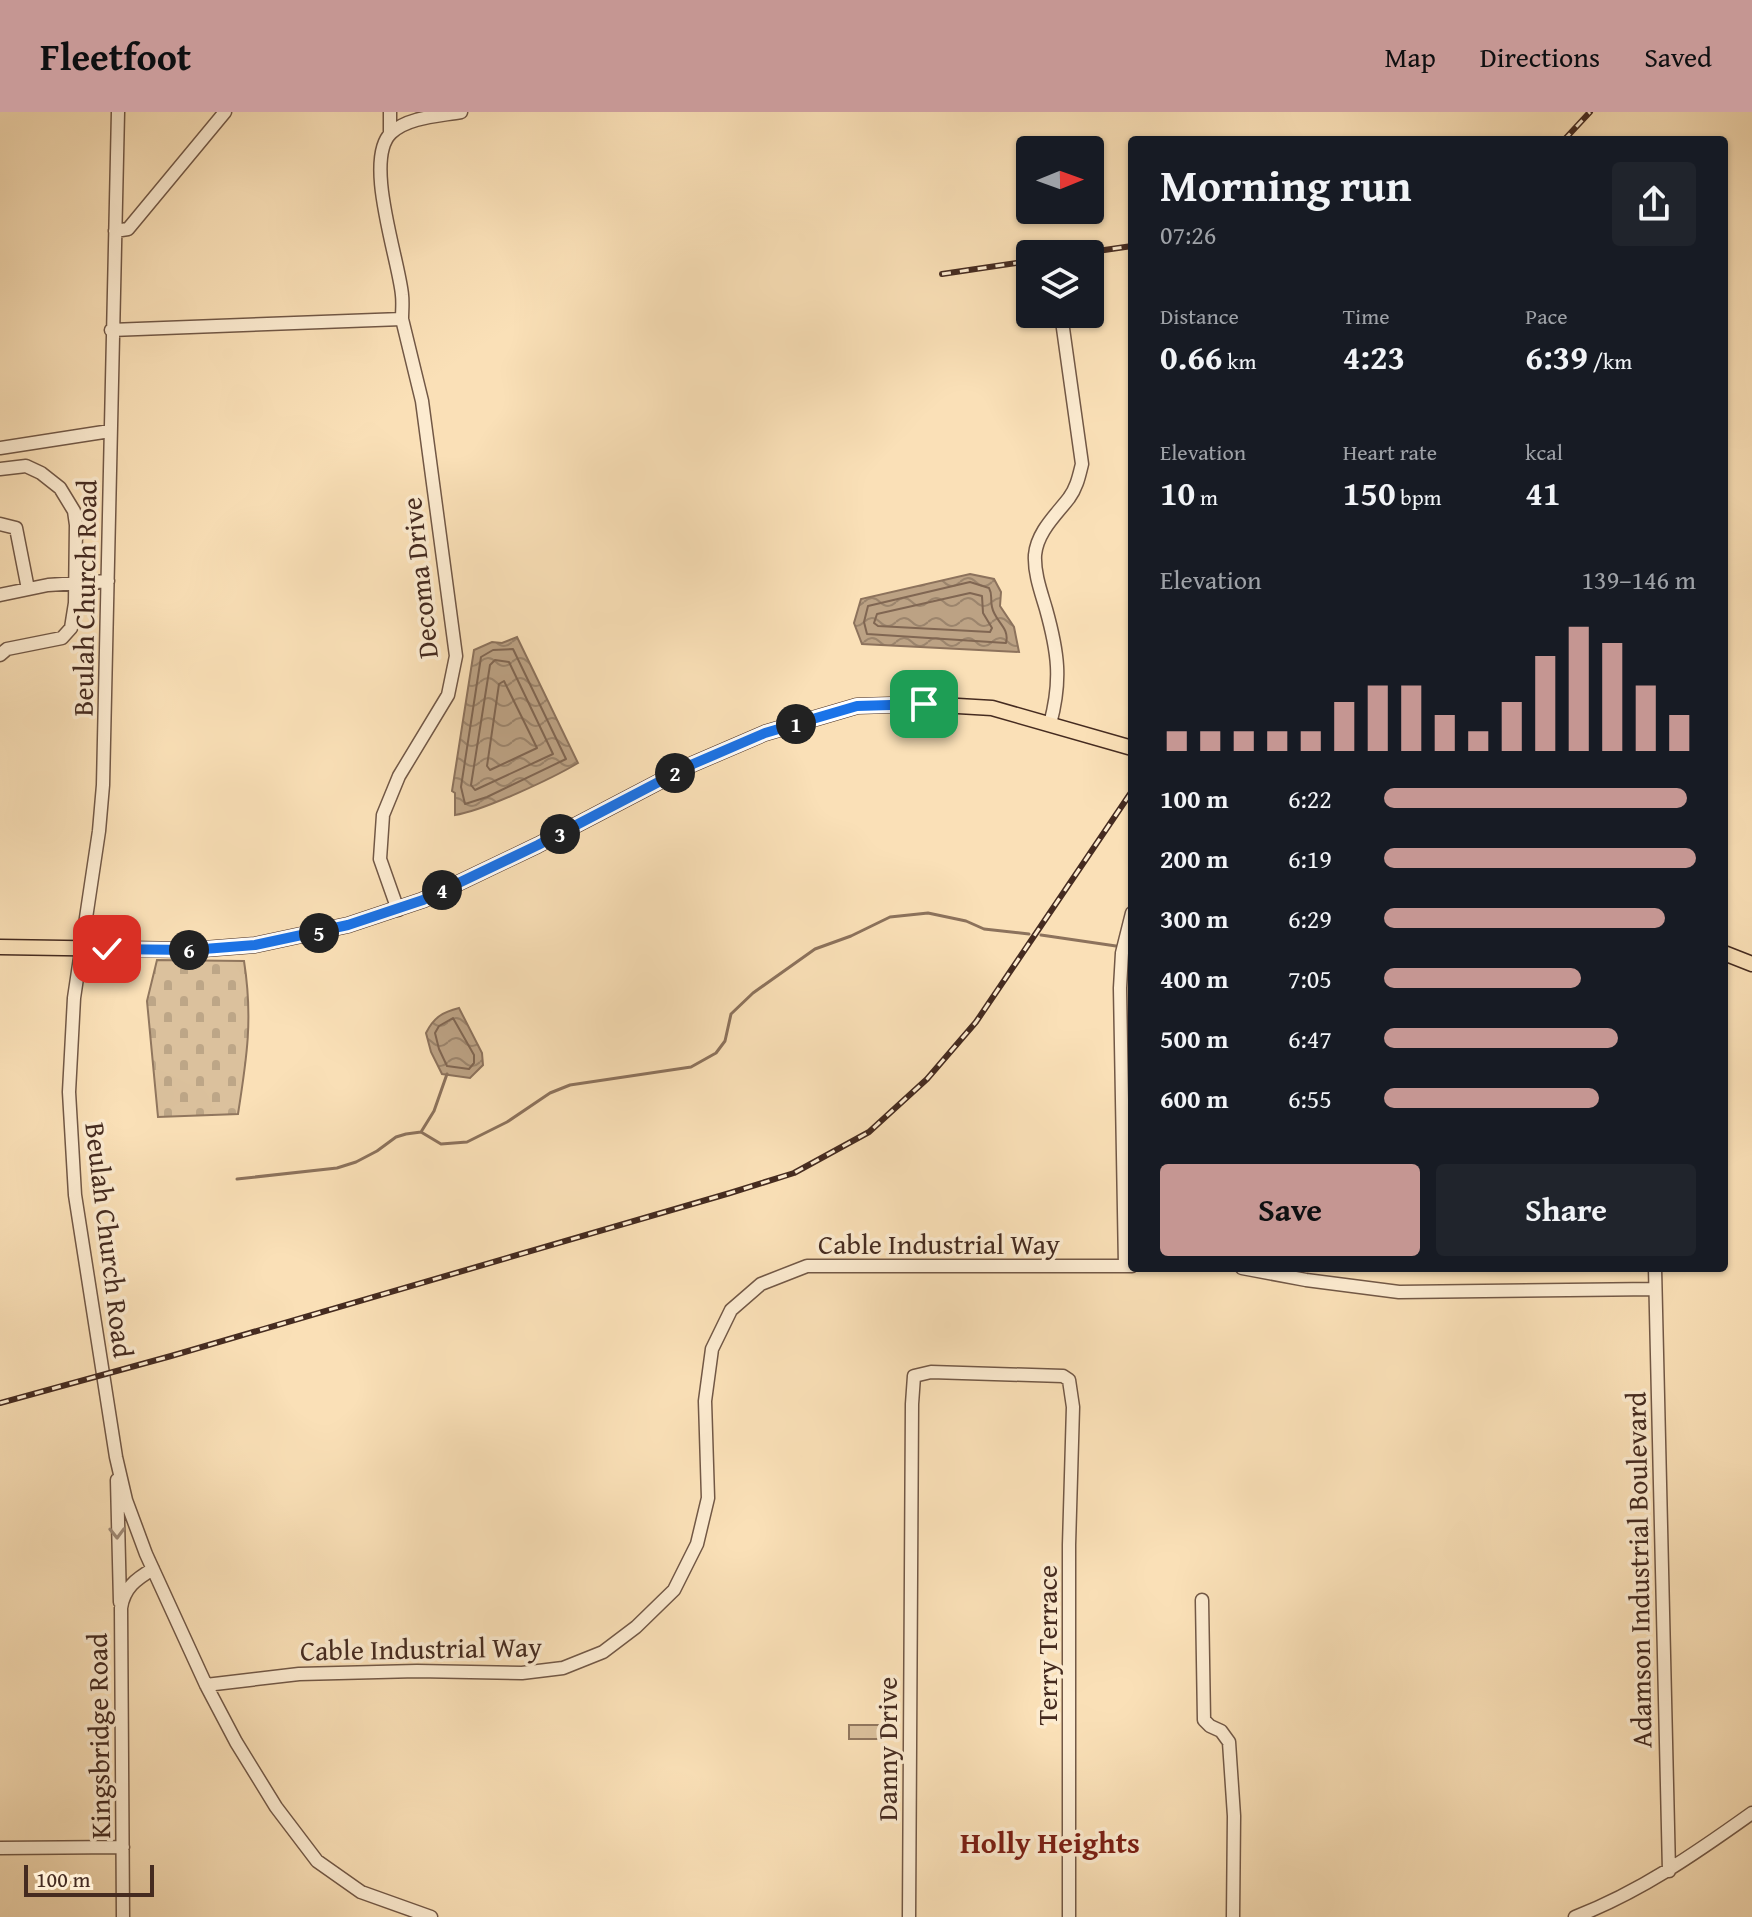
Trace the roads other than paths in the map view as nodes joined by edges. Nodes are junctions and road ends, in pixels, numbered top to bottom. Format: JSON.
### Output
{"nodes":[{"id":1,"x":118,"y":112,"type":"edge"},
{"id":2,"x":225,"y":112,"type":"edge"},
{"id":3,"x":390,"y":112,"type":"edge"},
{"id":4,"x":461,"y":112,"type":"edge"},
{"id":5,"x":390,"y":134,"type":"junction"},
{"id":6,"x":115,"y":231,"type":"junction"},
{"id":7,"x":402,"y":319,"type":"junction"},
{"id":8,"x":1063,"y":328,"type":"edge"},
{"id":9,"x":111,"y":330,"type":"junction"},
{"id":10,"x":110,"y":431,"type":"junction"},
{"id":11,"x":0,"y":448,"type":"edge"},
{"id":12,"x":0,"y":469,"type":"edge"},
{"id":13,"x":0,"y":524,"type":"edge"},
{"id":14,"x":108,"y":581,"type":"junction"},
{"id":15,"x":75,"y":583,"type":"junction"},
{"id":16,"x":28,"y":589,"type":"junction"},
{"id":17,"x":0,"y":595,"type":"edge"},
{"id":18,"x":0,"y":655,"type":"edge"},
{"id":19,"x":1050,"y":724,"type":"junction"},
{"id":20,"x":1128,"y":747,"type":"edge"},
{"id":21,"x":398,"y":910,"type":"junction"},
{"id":22,"x":1128,"y":929,"type":"edge"},
{"id":23,"x":0,"y":947,"type":"edge"},
{"id":24,"x":81,"y":948,"type":"junction"},
{"id":25,"x":1728,"y":955,"type":"edge"},
{"id":26,"x":1752,"y":964,"type":"edge"},
{"id":27,"x":1128,"y":1235,"type":"edge"},
{"id":28,"x":1128,"y":1266,"type":"edge"},
{"id":29,"x":1263,"y":1272,"type":"edge"},
{"id":30,"x":1655,"y":1272,"type":"edge"},
{"id":31,"x":1655,"y":1289,"type":"junction"},
{"id":32,"x":1063,"y":1376,"type":"joint"},
{"id":33,"x":116,"y":1457,"type":"junction"},
{"id":34,"x":153,"y":1569,"type":"junction"},
{"id":35,"x":1202,"y":1600,"type":"dead end"},
{"id":36,"x":121,"y":1608,"type":"junction"},
{"id":37,"x":206,"y":1685,"type":"junction"},
{"id":38,"x":1752,"y":1813,"type":"edge"},
{"id":39,"x":123,"y":1847,"type":"junction"},
{"id":40,"x":0,"y":1848,"type":"edge"},
{"id":41,"x":1669,"y":1871,"type":"junction"},
{"id":42,"x":123,"y":1917,"type":"edge"},
{"id":43,"x":431,"y":1917,"type":"edge"},
{"id":44,"x":909,"y":1917,"type":"edge"},
{"id":45,"x":1069,"y":1917,"type":"edge"},
{"id":46,"x":1233,"y":1917,"type":"edge"},
{"id":47,"x":1575,"y":1917,"type":"edge"}],
"edges":[{"from":1,"to":6,"type":"street","name":"Beulah Church Road"},
{"from":2,"to":6,"type":"street"},
{"from":3,"to":5,"type":"street","name":"Decoma Drive"},
{"from":4,"to":5,"type":"street"},
{"from":5,"to":7,"type":"street","name":"Decoma Drive"},
{"from":6,"to":9,"type":"street","name":"Beulah Church Road"},
{"from":7,"to":9,"type":"street"},
{"from":7,"to":21,"type":"street","name":"Decoma Drive"},
{"from":8,"to":19,"type":"street"},
{"from":9,"to":10,"type":"street","name":"Beulah Church Road"},
{"from":10,"to":11,"type":"street"},
{"from":10,"to":14,"type":"street","name":"Beulah Church Road"},
{"from":12,"to":15,"type":"street"},
{"from":13,"to":16,"type":"street"},
{"from":14,"to":15,"type":"street"},
{"from":14,"to":24,"type":"street","name":"Beulah Church Road"},
{"from":15,"to":16,"type":"street"},
{"from":15,"to":18,"type":"street"},
{"from":16,"to":17,"type":"street"},
{"from":19,"to":20,"type":"main road"},
{"from":19,"to":21,"type":"main road"},
{"from":21,"to":24,"type":"main road"},
{"from":22,"to":27,"type":"street"},
{"from":23,"to":24,"type":"main road"},
{"from":24,"to":33,"type":"street","name":"Beulah Church Road"},
{"from":25,"to":26,"type":"main road"},
{"from":28,"to":37,"type":"street","name":"Cable Industrial Way"},
{"from":29,"to":31,"type":"street"},
{"from":30,"to":31,"type":"street","name":"Adamson Industrial Boulevard"},
{"from":31,"to":41,"type":"street","name":"Adamson Industrial Boulevard"},
{"from":32,"to":44,"type":"street","name":"Danny Drive"},
{"from":32,"to":45,"type":"street","name":"Terry Terrace"},
{"from":33,"to":34,"type":"street","name":"Beulah Church Road"},
{"from":33,"to":36,"type":"street","one_way":true},
{"from":34,"to":36,"type":"street","name":"Kingsbridge Road"},
{"from":34,"to":37,"type":"street","name":"Beulah Church Road"},
{"from":35,"to":46,"type":"street"},
{"from":36,"to":39,"type":"street","name":"Kingsbridge Road"},
{"from":37,"to":43,"type":"street","name":"Beulah Church Road"},
{"from":38,"to":41,"type":"street"},
{"from":39,"to":40,"type":"street"},
{"from":39,"to":42,"type":"street","name":"Kingsbridge Road"},
{"from":41,"to":47,"type":"street"}]}
